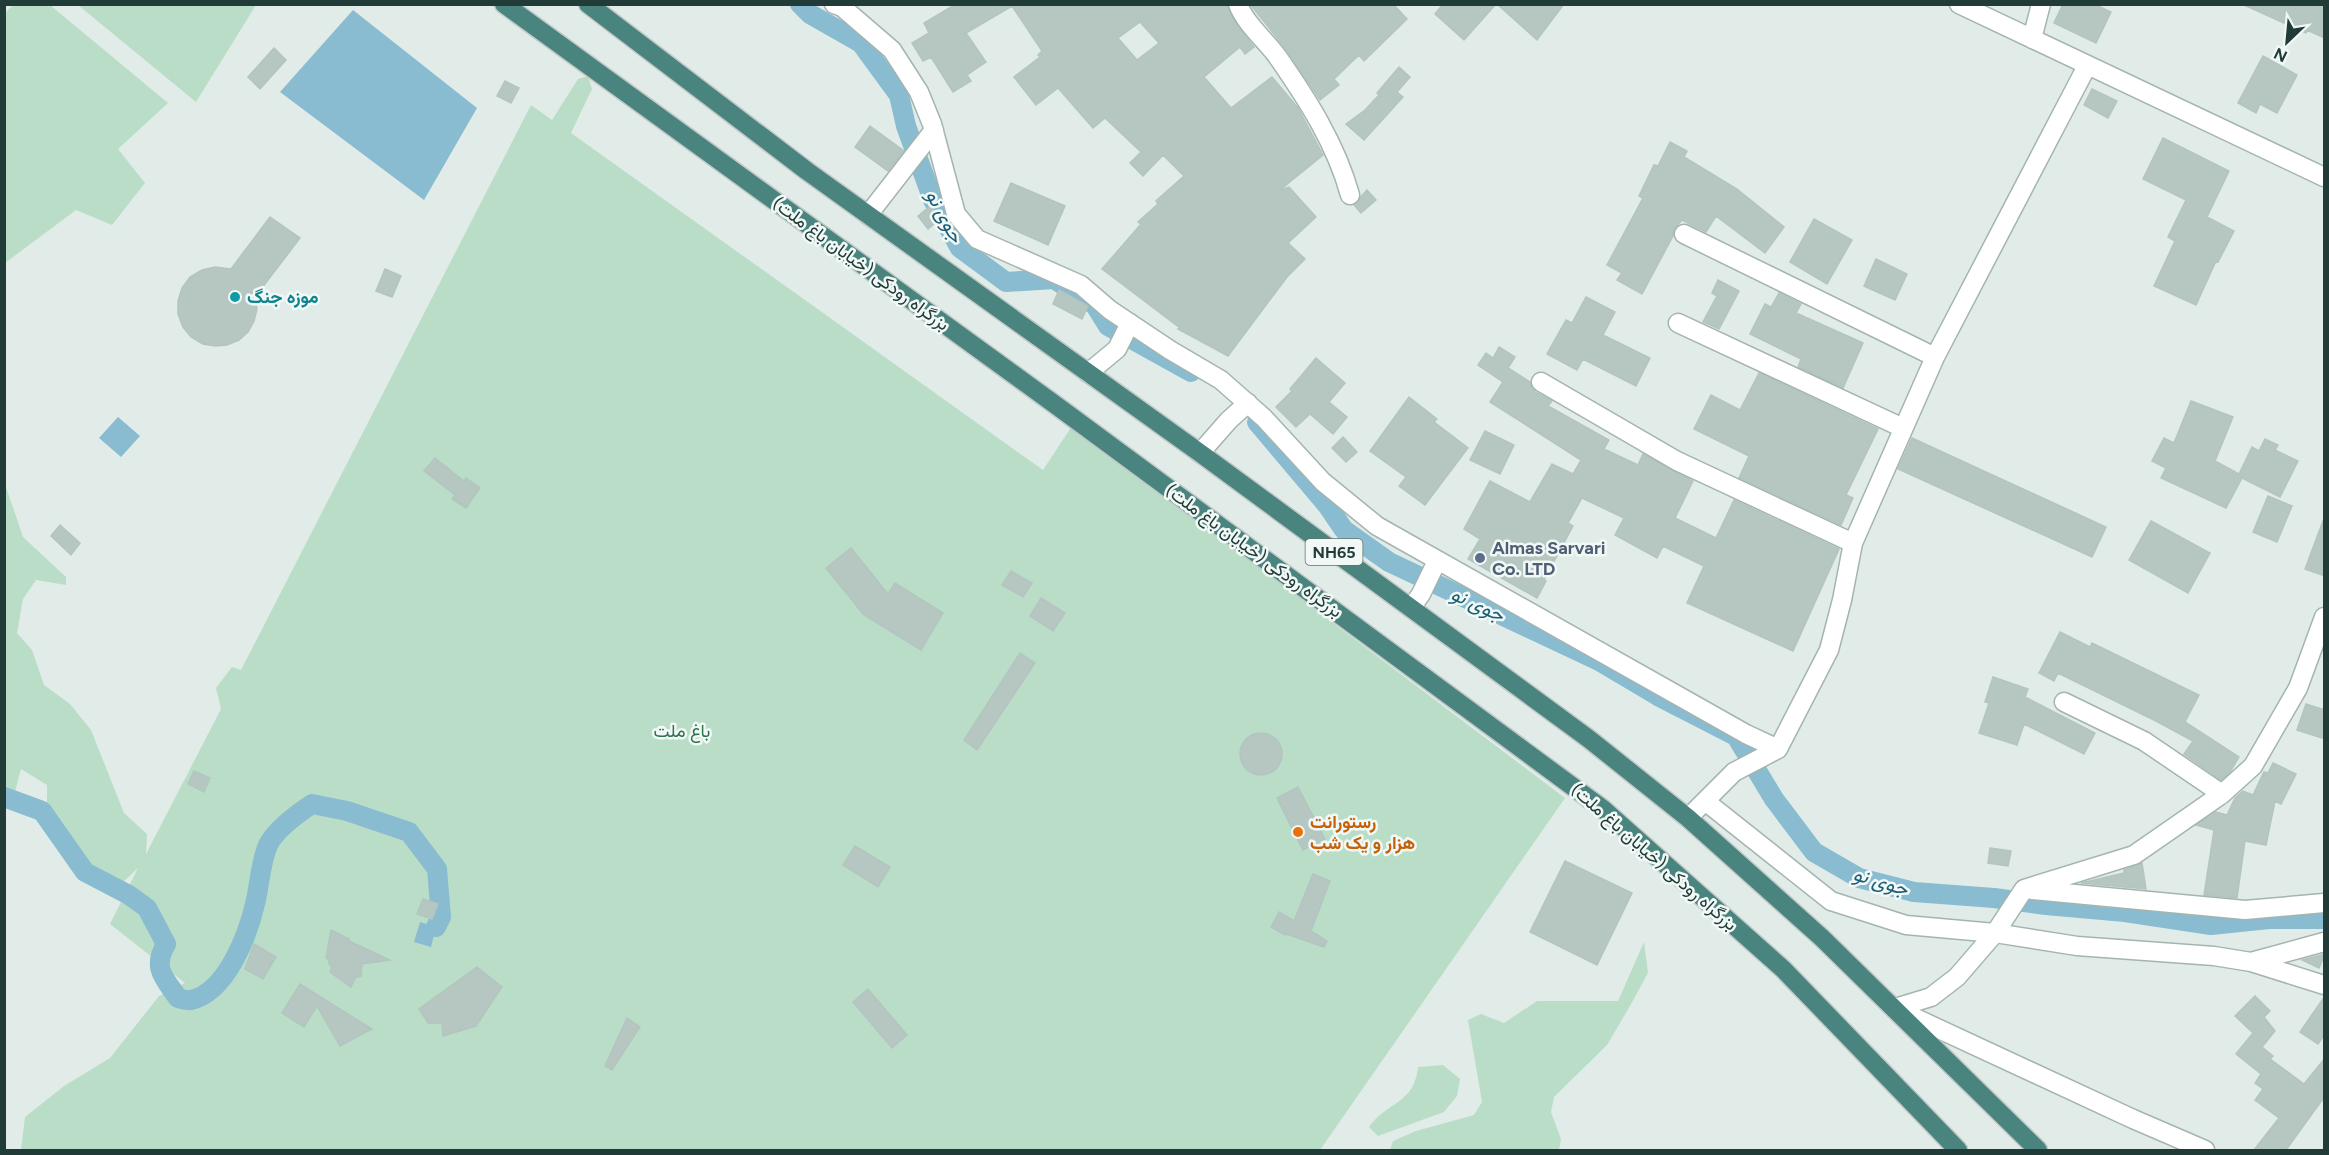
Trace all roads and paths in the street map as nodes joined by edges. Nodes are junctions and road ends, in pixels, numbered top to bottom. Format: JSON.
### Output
{"nodes":[{"id":1,"x":504,"y":4,"type":"edge"},
{"id":2,"x":588,"y":4,"type":"edge"},
{"id":3,"x":834,"y":4,"type":"edge"},
{"id":4,"x":1238,"y":4,"type":"edge"},
{"id":5,"x":1959,"y":4,"type":"edge"},
{"id":6,"x":2041,"y":4,"type":"edge"},
{"id":7,"x":2032,"y":39,"type":"junction"},
{"id":8,"x":2087,"y":66,"type":"junction"},
{"id":9,"x":934,"y":130,"type":"junction"},
{"id":10,"x":2325,"y":177,"type":"edge"},
{"id":11,"x":1350,"y":195,"type":"dead end"},
{"id":12,"x":868,"y":215,"type":"junction"},
{"id":13,"x":1684,"y":234,"type":"dead end"},
{"id":14,"x":1678,"y":323,"type":"dead end"},
{"id":15,"x":1127,"y":328,"type":"junction"},
{"id":16,"x":1935,"y":357,"type":"junction"},
{"id":17,"x":1088,"y":373,"type":"junction"},
{"id":18,"x":1541,"y":382,"type":"dead end"},
{"id":19,"x":1246,"y":405,"type":"junction"},
{"id":20,"x":1903,"y":428,"type":"junction"},
{"id":21,"x":1200,"y":453,"type":"junction"},
{"id":22,"x":1853,"y":543,"type":"junction"},
{"id":23,"x":1434,"y":567,"type":"junction"},
{"id":24,"x":1416,"y":601,"type":"junction"},
{"id":25,"x":2325,"y":617,"type":"edge"},
{"id":26,"x":2064,"y":702,"type":"dead end"},
{"id":27,"x":1778,"y":749,"type":"junction"},
{"id":28,"x":2222,"y":794,"type":"junction"},
{"id":29,"x":1705,"y":801,"type":"junction"},
{"id":30,"x":1688,"y":818,"type":"junction"},
{"id":31,"x":2024,"y":889,"type":"junction"},
{"id":32,"x":2325,"y":903,"type":"edge"},
{"id":33,"x":1995,"y":933,"type":"junction"},
{"id":34,"x":2325,"y":942,"type":"edge"},
{"id":35,"x":2250,"y":962,"type":"junction"},
{"id":36,"x":2325,"y":985,"type":"edge"},
{"id":37,"x":1895,"y":1008,"type":"junction"},
{"id":38,"x":1958,"y":1150,"type":"edge"},
{"id":39,"x":2038,"y":1150,"type":"edge"},
{"id":40,"x":2205,"y":1150,"type":"edge"}],
"edges":[{"from":1,"to":38,"type":"highway","name":"بزرگراه رودکی (خیابان باغ ملت)"},
{"from":2,"to":12,"type":"highway","number":"NH65"},
{"from":3,"to":9,"type":"street"},
{"from":4,"to":11,"type":"street"},
{"from":5,"to":7,"type":"street"},
{"from":6,"to":7,"type":"street"},
{"from":7,"to":8,"type":"street"},
{"from":8,"to":10,"type":"street"},
{"from":8,"to":16,"type":"street"},
{"from":9,"to":12,"type":"street"},
{"from":9,"to":15,"type":"street"},
{"from":12,"to":17,"type":"highway","number":"NH65"},
{"from":13,"to":16,"type":"street"},
{"from":14,"to":20,"type":"street"},
{"from":15,"to":17,"type":"street"},
{"from":15,"to":19,"type":"street"},
{"from":16,"to":20,"type":"street"},
{"from":17,"to":21,"type":"highway","number":"NH65"},
{"from":18,"to":22,"type":"street"},
{"from":19,"to":21,"type":"street"},
{"from":19,"to":23,"type":"street"},
{"from":20,"to":22,"type":"street"},
{"from":21,"to":24,"type":"highway","number":"NH65"},
{"from":22,"to":27,"type":"street"},
{"from":23,"to":24,"type":"street"},
{"from":23,"to":27,"type":"street"},
{"from":24,"to":30,"type":"highway","number":"NH65"},
{"from":25,"to":28,"type":"street"},
{"from":26,"to":28,"type":"street"},
{"from":27,"to":29,"type":"street"},
{"from":28,"to":31,"type":"street"},
{"from":29,"to":30,"type":"street"},
{"from":29,"to":33,"type":"street"},
{"from":30,"to":37,"type":"highway","number":"NH65"},
{"from":31,"to":32,"type":"street"},
{"from":31,"to":33,"type":"street"},
{"from":33,"to":35,"type":"street"},
{"from":33,"to":37,"type":"street"},
{"from":34,"to":35,"type":"street"},
{"from":35,"to":36,"type":"street"},
{"from":37,"to":39,"type":"highway","number":"NH65"},
{"from":37,"to":40,"type":"street"}]}
